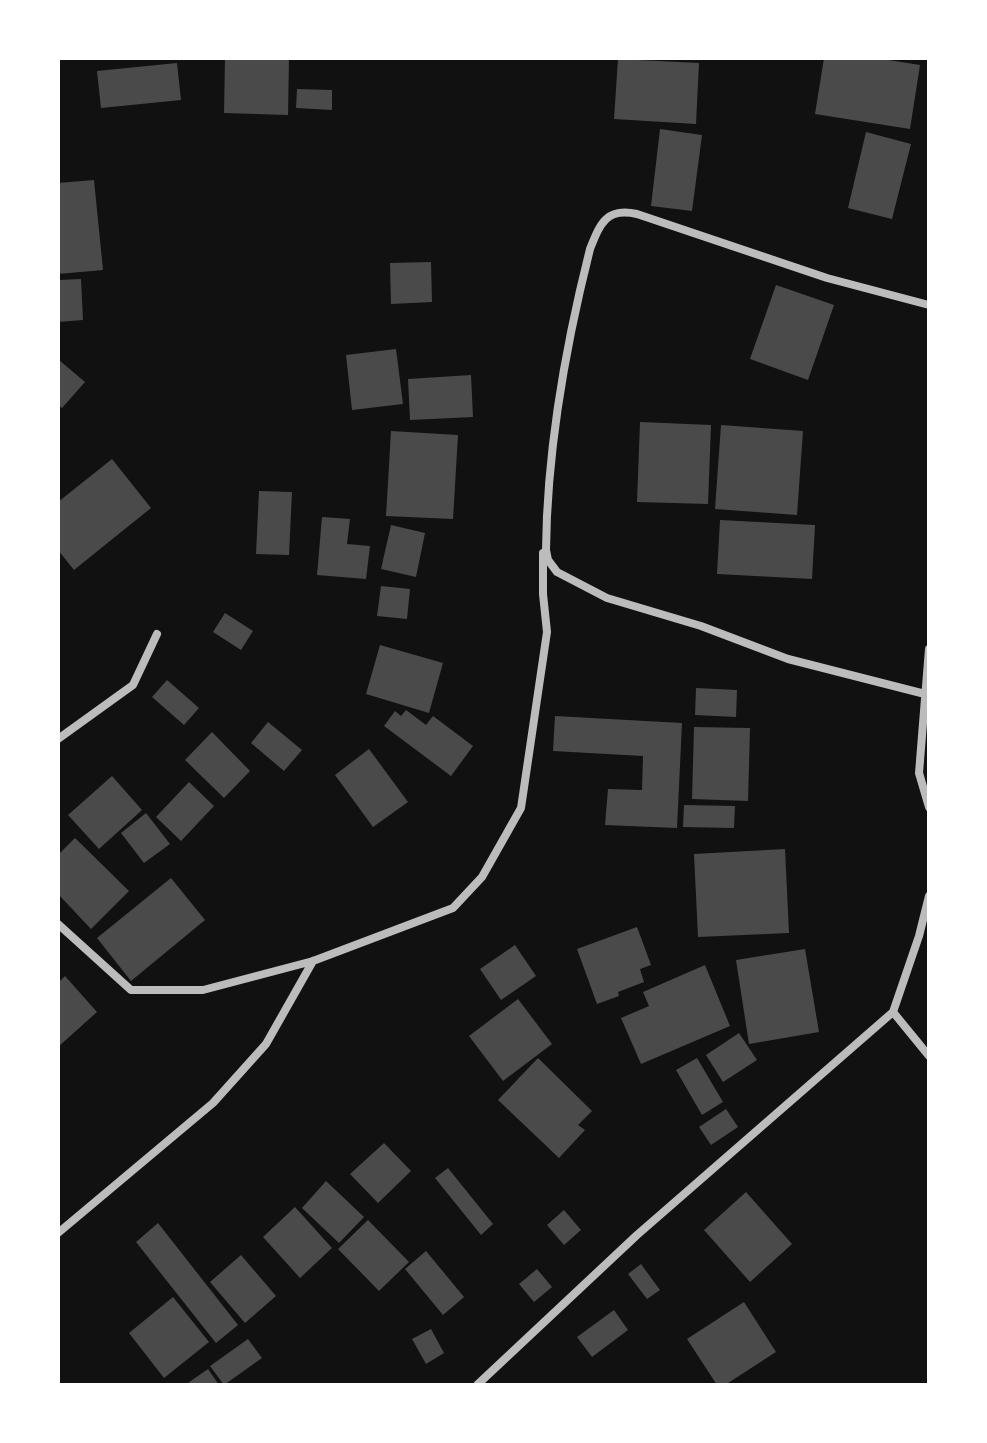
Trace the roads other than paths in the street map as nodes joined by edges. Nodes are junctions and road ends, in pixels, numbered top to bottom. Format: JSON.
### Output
{"nodes":[{"id":1,"x":929,"y":305,"type":"edge"},
{"id":2,"x":546,"y":540,"type":"junction"},
{"id":3,"x":157,"y":634,"type":"dead end"},
{"id":4,"x":929,"y":649,"type":"edge"},
{"id":5,"x":925,"y":694,"type":"junction"},
{"id":6,"x":58,"y":739,"type":"edge"},
{"id":7,"x":924,"y":773,"type":"edge"},
{"id":8,"x":929,"y":807,"type":"edge"},
{"id":9,"x":929,"y":896,"type":"edge"},
{"id":10,"x":58,"y":924,"type":"edge"},
{"id":11,"x":313,"y":961,"type":"junction"},
{"id":12,"x":893,"y":1012,"type":"junction"},
{"id":13,"x":929,"y":1056,"type":"edge"},
{"id":14,"x":58,"y":1233,"type":"edge"},
{"id":15,"x":477,"y":1385,"type":"edge"}],
"edges":[{"from":1,"to":2,"type":"street"},
{"from":2,"to":5,"type":"street"},
{"from":2,"to":11,"type":"street"},
{"from":3,"to":6,"type":"street"},
{"from":4,"to":5,"type":"street"},
{"from":5,"to":7,"type":"street"},
{"from":7,"to":8,"type":"street"},
{"from":9,"to":12,"type":"street"},
{"from":10,"to":11,"type":"street"},
{"from":11,"to":14,"type":"street"},
{"from":12,"to":13,"type":"street"},
{"from":12,"to":15,"type":"street"}]}
